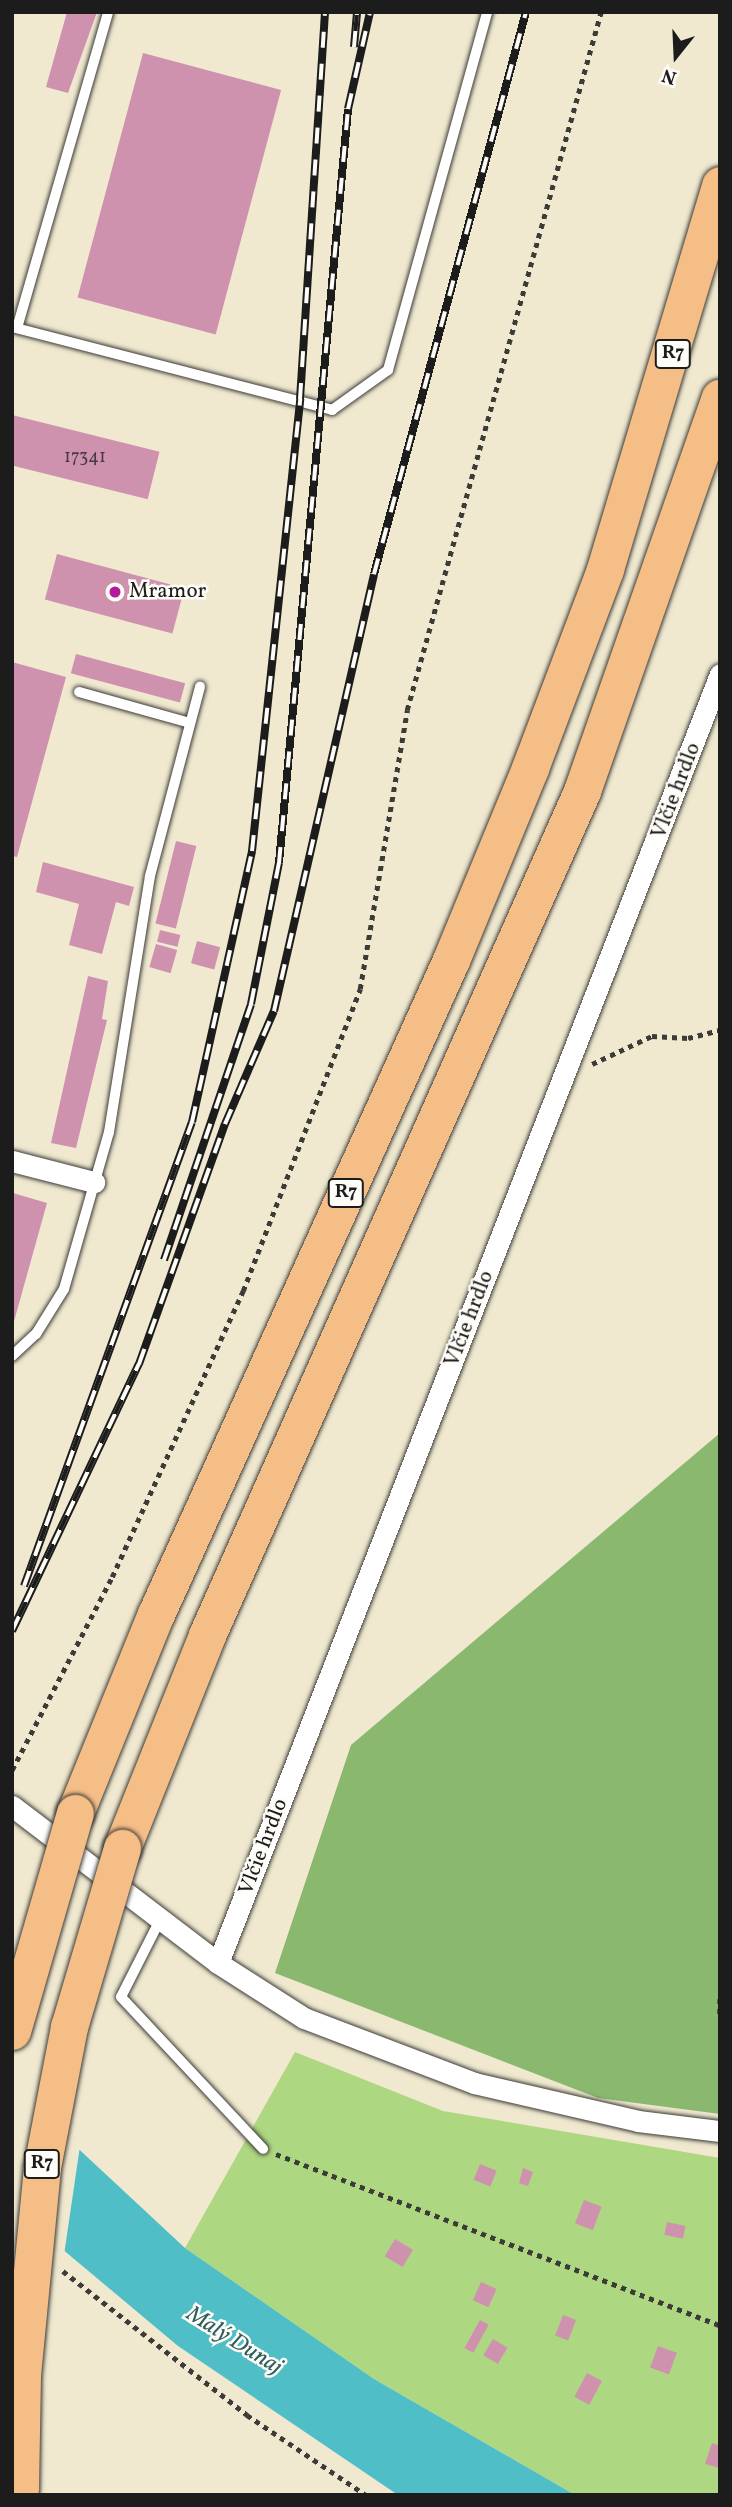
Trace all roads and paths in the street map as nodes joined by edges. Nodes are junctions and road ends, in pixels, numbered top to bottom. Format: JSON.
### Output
{"nodes":[{"id":1,"x":108,"y":12,"type":"edge"},
{"id":2,"x":487,"y":12,"type":"edge"},
{"id":3,"x":601,"y":12,"type":"edge"},
{"id":4,"x":720,"y":185,"type":"edge"},
{"id":5,"x":15,"y":327,"type":"edge"},
{"id":6,"x":720,"y":397,"type":"edge"},
{"id":7,"x":720,"y":674,"type":"edge"},
{"id":8,"x":200,"y":687,"type":"dead end"},
{"id":9,"x":79,"y":692,"type":"dead end"},
{"id":10,"x":190,"y":723,"type":"junction"},
{"id":11,"x":720,"y":1030,"type":"edge"},
{"id":12,"x":570,"y":1065,"type":"junction"},
{"id":13,"x":12,"y":1161,"type":"edge"},
{"id":14,"x":94,"y":1182,"type":"junction"},
{"id":15,"x":12,"y":1356,"type":"edge"},
{"id":16,"x":12,"y":1770,"type":"edge"},
{"id":17,"x":12,"y":1806,"type":"edge"},
{"id":18,"x":160,"y":1920,"type":"junction"},
{"id":19,"x":218,"y":1963,"type":"junction"},
{"id":20,"x":720,"y":1999,"type":"edge"},
{"id":21,"x":720,"y":2015,"type":"edge"},
{"id":22,"x":12,"y":2031,"type":"edge"},
{"id":23,"x":720,"y":2131,"type":"edge"},
{"id":24,"x":263,"y":2149,"type":"joint"},
{"id":25,"x":108,"y":2311,"type":"dead end"},
{"id":26,"x":720,"y":2325,"type":"edge"},
{"id":27,"x":20,"y":2492,"type":"edge"},
{"id":28,"x":366,"y":2495,"type":"edge"}],
"edges":[{"from":1,"to":5,"type":"lane"},
{"from":2,"to":5,"type":"lane"},
{"from":3,"to":16,"type":"path"},
{"from":4,"to":22,"type":"highway","number":"R7","bridge":true},
{"from":6,"to":27,"type":"highway","number":"R7","bridge":true},
{"from":7,"to":12,"type":"street","name":"Vlčie hrdlo"},
{"from":8,"to":10,"type":"lane"},
{"from":9,"to":10,"type":"lane"},
{"from":10,"to":14,"type":"lane"},
{"from":11,"to":12,"type":"path"},
{"from":12,"to":19,"type":"street","name":"Vlčie hrdlo"},
{"from":13,"to":14,"type":"street"},
{"from":14,"to":15,"type":"lane"},
{"from":17,"to":18,"type":"street"},
{"from":18,"to":19,"type":"street"},
{"from":18,"to":24,"type":"lane"},
{"from":19,"to":23,"type":"street"},
{"from":20,"to":21,"type":"path"},
{"from":24,"to":26,"type":"path"},
{"from":25,"to":28,"type":"path"}]}
